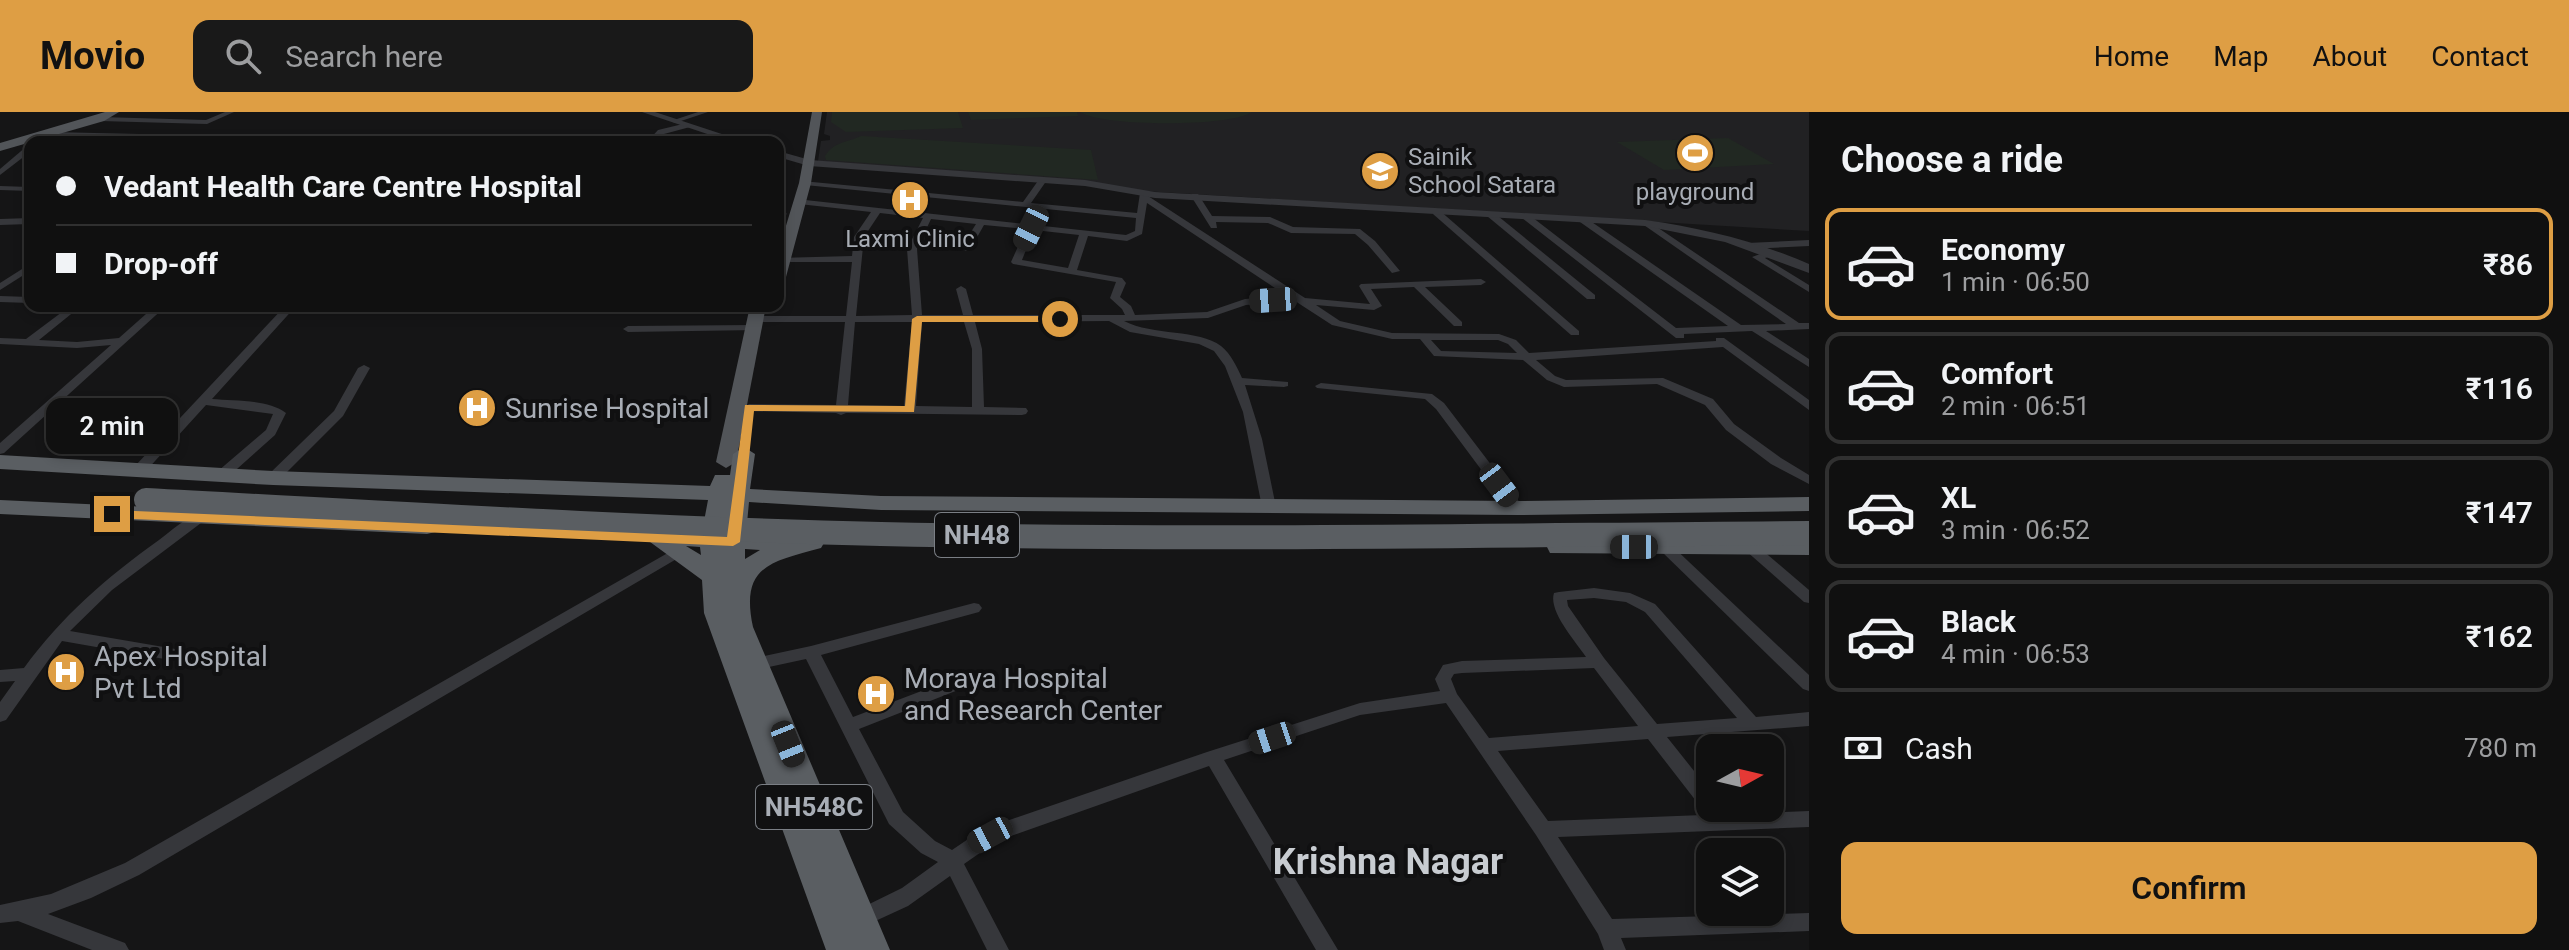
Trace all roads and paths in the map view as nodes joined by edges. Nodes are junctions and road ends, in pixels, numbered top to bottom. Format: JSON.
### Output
{"nodes":[{"id":1,"x":114,"y":112,"type":"edge"},
{"id":2,"x":231,"y":112,"type":"edge"},
{"id":3,"x":646,"y":112,"type":"edge"},
{"id":4,"x":705,"y":112,"type":"edge"},
{"id":5,"x":806,"y":112,"type":"edge"},
{"id":6,"x":817,"y":112,"type":"edge"},
{"id":7,"x":100,"y":119,"type":"junction"},
{"id":8,"x":675,"y":121,"type":"junction"},
{"id":9,"x":687,"y":125,"type":"junction"},
{"id":10,"x":50,"y":134,"type":"junction"},
{"id":11,"x":46,"y":136,"type":"edge"},
{"id":12,"x":139,"y":136,"type":"edge"},
{"id":13,"x":657,"y":136,"type":"edge"},
{"id":14,"x":722,"y":136,"type":"edge"},
{"id":15,"x":24,"y":144,"type":"edge"},
{"id":16,"x":0,"y":147,"type":"edge"},
{"id":17,"x":24,"y":150,"type":"edge"},
{"id":18,"x":784,"y":156,"type":"edge"},
{"id":19,"x":803,"y":161,"type":"junction"},
{"id":20,"x":0,"y":173,"type":"edge"},
{"id":21,"x":1043,"y":180,"type":"junction"},
{"id":22,"x":805,"y":183,"type":"junction"},
{"id":23,"x":0,"y":188,"type":"edge"},
{"id":24,"x":24,"y":189,"type":"edge"},
{"id":25,"x":1144,"y":195,"type":"junction"},
{"id":26,"x":1195,"y":196,"type":"junction"},
{"id":27,"x":965,"y":198,"type":"junction"},
{"id":28,"x":799,"y":201,"type":"junction"},
{"id":29,"x":1026,"y":204,"type":"junction"},
{"id":30,"x":784,"y":206,"type":"edge"},
{"id":31,"x":1067,"y":208,"type":"junction"},
{"id":32,"x":877,"y":210,"type":"junction"},
{"id":33,"x":1436,"y":212,"type":"junction"},
{"id":34,"x":1490,"y":214,"type":"junction"},
{"id":35,"x":928,"y":216,"type":"junction"},
{"id":36,"x":1142,"y":216,"type":"junction"},
{"id":37,"x":1525,"y":216,"type":"junction"},
{"id":38,"x":956,"y":219,"type":"junction"},
{"id":39,"x":1583,"y":220,"type":"junction"},
{"id":40,"x":24,"y":221,"type":"edge"},
{"id":41,"x":0,"y":222,"type":"edge"},
{"id":42,"x":981,"y":222,"type":"junction"},
{"id":43,"x":1645,"y":223,"type":"junction"},
{"id":44,"x":1031,"y":228,"type":"junction"},
{"id":45,"x":1059,"y":231,"type":"junction"},
{"id":46,"x":1084,"y":234,"type":"junction"},
{"id":47,"x":1809,"y":243,"type":"edge"},
{"id":48,"x":1747,"y":246,"type":"junction"},
{"id":49,"x":966,"y":248,"type":"dead end"},
{"id":50,"x":784,"y":252,"type":"edge"},
{"id":51,"x":1771,"y":253,"type":"junction"},
{"id":52,"x":784,"y":259,"type":"edge"},
{"id":53,"x":857,"y":259,"type":"junction"},
{"id":54,"x":1809,"y":269,"type":"edge"},
{"id":55,"x":1072,"y":270,"type":"junction"},
{"id":56,"x":24,"y":271,"type":"edge"},
{"id":57,"x":1395,"y":271,"type":"dead end"},
{"id":58,"x":1481,"y":282,"type":"dead end"},
{"id":59,"x":1415,"y":283,"type":"junction"},
{"id":60,"x":0,"y":287,"type":"edge"},
{"id":61,"x":961,"y":289,"type":"dead end"},
{"id":62,"x":1809,"y":289,"type":"edge"},
{"id":63,"x":1591,"y":297,"type":"dead end"},
{"id":64,"x":0,"y":299,"type":"edge"},
{"id":65,"x":24,"y":300,"type":"edge"},
{"id":66,"x":1297,"y":300,"type":"junction"},
{"id":67,"x":68,"y":312,"type":"edge"},
{"id":68,"x":154,"y":312,"type":"edge"},
{"id":69,"x":285,"y":312,"type":"edge"},
{"id":70,"x":761,"y":316,"type":"edge"},
{"id":71,"x":1131,"y":318,"type":"junction"},
{"id":72,"x":851,"y":319,"type":"junction"},
{"id":73,"x":917,"y":319,"type":"junction"},
{"id":74,"x":971,"y":319,"type":"junction"},
{"id":75,"x":1113,"y":319,"type":"junction"},
{"id":76,"x":1458,"y":324,"type":"dead end"},
{"id":77,"x":1804,"y":327,"type":"edge"},
{"id":78,"x":1755,"y":328,"type":"junction"},
{"id":79,"x":628,"y":329,"type":"dead end"},
{"id":80,"x":1703,"y":329,"type":"junction"},
{"id":81,"x":1739,"y":329,"type":"junction"},
{"id":82,"x":1674,"y":331,"type":"junction"},
{"id":83,"x":1575,"y":333,"type":"dead end"},
{"id":84,"x":1424,"y":338,"type":"junction"},
{"id":85,"x":0,"y":341,"type":"edge"},
{"id":86,"x":121,"y":341,"type":"junction"},
{"id":87,"x":29,"y":342,"type":"junction"},
{"id":88,"x":1726,"y":344,"type":"junction"},
{"id":89,"x":1693,"y":347,"type":"junction"},
{"id":90,"x":1526,"y":357,"type":"junction"},
{"id":91,"x":1809,"y":364,"type":"edge"},
{"id":92,"x":364,"y":368,"type":"dead end"},
{"id":93,"x":1240,"y":381,"type":"junction"},
{"id":94,"x":1284,"y":384,"type":"dead end"},
{"id":95,"x":1321,"y":386,"type":"dead end"},
{"id":96,"x":201,"y":401,"type":"junction"},
{"id":97,"x":1809,"y":406,"type":"edge"},
{"id":98,"x":749,"y":408,"type":"junction"},
{"id":99,"x":910,"y":410,"type":"junction"},
{"id":100,"x":978,"y":410,"type":"junction"},
{"id":101,"x":841,"y":411,"type":"junction"},
{"id":102,"x":1022,"y":411,"type":"dead end"},
{"id":103,"x":0,"y":450,"type":"edge"},
{"id":104,"x":735,"y":458,"type":"junction"},
{"id":105,"x":0,"y":462,"type":"edge"},
{"id":106,"x":140,"y":469,"type":"junction"},
{"id":107,"x":223,"y":474,"type":"junction"},
{"id":108,"x":0,"y":475,"type":"edge"},
{"id":109,"x":273,"y":478,"type":"junction"},
{"id":110,"x":1809,"y":480,"type":"edge"},
{"id":111,"x":565,"y":487,"type":"junction"},
{"id":112,"x":671,"y":491,"type":"junction"},
{"id":113,"x":0,"y":492,"type":"edge"},
{"id":114,"x":154,"y":493,"type":"junction"},
{"id":115,"x":729,"y":494,"type":"junction"},
{"id":116,"x":796,"y":496,"type":"junction"},
{"id":117,"x":1809,"y":504,"type":"edge"},
{"id":118,"x":0,"y":507,"type":"edge"},
{"id":119,"x":1269,"y":507,"type":"junction"},
{"id":120,"x":1517,"y":508,"type":"junction"},
{"id":121,"x":200,"y":517,"type":"junction"},
{"id":122,"x":1809,"y":519,"type":"edge"},
{"id":123,"x":542,"y":532,"type":"junction"},
{"id":124,"x":1809,"y":533,"type":"edge"},
{"id":125,"x":655,"y":537,"type":"junction"},
{"id":126,"x":723,"y":541,"type":"junction"},
{"id":127,"x":812,"y":543,"type":"junction"},
{"id":128,"x":1665,"y":547,"type":"junction"},
{"id":129,"x":1750,"y":547,"type":"junction"},
{"id":130,"x":1809,"y":547,"type":"edge"},
{"id":131,"x":680,"y":551,"type":"junction"},
{"id":132,"x":713,"y":575,"type":"junction"},
{"id":133,"x":1809,"y":598,"type":"edge"},
{"id":134,"x":734,"y":605,"type":"junction"},
{"id":135,"x":974,"y":608,"type":"dead end"},
{"id":136,"x":58,"y":635,"type":"junction"},
{"id":137,"x":811,"y":652,"type":"junction"},
{"id":138,"x":193,"y":658,"type":"dead end"},
{"id":139,"x":1598,"y":662,"type":"junction"},
{"id":140,"x":755,"y":664,"type":"junction"},
{"id":141,"x":30,"y":674,"type":"junction"},
{"id":142,"x":0,"y":676,"type":"edge"},
{"id":143,"x":975,"y":677,"type":"dead end"},
{"id":144,"x":1809,"y":685,"type":"edge"},
{"id":145,"x":1450,"y":696,"type":"junction"},
{"id":146,"x":0,"y":715,"type":"edge"},
{"id":147,"x":1809,"y":719,"type":"edge"},
{"id":148,"x":1751,"y":723,"type":"junction"},
{"id":149,"x":849,"y":726,"type":"junction"},
{"id":150,"x":1650,"y":730,"type":"junction"},
{"id":151,"x":1484,"y":745,"type":"junction"},
{"id":152,"x":1213,"y":757,"type":"junction"},
{"id":153,"x":1696,"y":788,"type":"edge"},
{"id":154,"x":1696,"y":814,"type":"edge"},
{"id":155,"x":1784,"y":817,"type":"edge"},
{"id":156,"x":1809,"y":819,"type":"edge"},
{"id":157,"x":1543,"y":829,"type":"junction"},
{"id":158,"x":952,"y":860,"type":"junction"},
{"id":159,"x":9,"y":913,"type":"edge"},
{"id":160,"x":1809,"y":922,"type":"edge"},
{"id":161,"x":1607,"y":929,"type":"junction"},
{"id":162,"x":847,"y":933,"type":"edge"},
{"id":163,"x":118,"y":950,"type":"edge"},
{"id":164,"x":872,"y":950,"type":"edge"},
{"id":165,"x":998,"y":950,"type":"edge"},
{"id":166,"x":1327,"y":950,"type":"edge"},
{"id":167,"x":1615,"y":950,"type":"edge"}],
"edges":[{"from":1,"to":7,"type":"main road"},
{"from":2,"to":7,"type":"street"},
{"from":3,"to":8,"type":"street"},
{"from":4,"to":8,"type":"street"},
{"from":5,"to":19,"type":"main road"},
{"from":6,"to":19,"type":"main road"},
{"from":7,"to":10,"type":"main road"},
{"from":8,"to":9,"type":"street"},
{"from":9,"to":13,"type":"street"},
{"from":9,"to":14,"type":"street"},
{"from":10,"to":11,"type":"main road"},
{"from":10,"to":12,"type":"street"},
{"from":15,"to":16,"type":"main road"},
{"from":17,"to":20,"type":"street"},
{"from":18,"to":19,"type":"street"},
{"from":19,"to":21,"type":"street"},
{"from":19,"to":22,"type":"main road"},
{"from":19,"to":30,"type":"main road"},
{"from":21,"to":25,"type":"street"},
{"from":21,"to":29,"type":"street"},
{"from":22,"to":27,"type":"street"},
{"from":22,"to":28,"type":"main road"},
{"from":23,"to":24,"type":"street"},
{"from":25,"to":26,"type":"street"},
{"from":25,"to":36,"type":"street"},
{"from":25,"to":66,"type":"street"},
{"from":26,"to":33,"type":"street"},
{"from":26,"to":57,"type":"street"},
{"from":27,"to":29,"type":"street"},
{"from":27,"to":38,"type":"street"},
{"from":28,"to":32,"type":"street"},
{"from":28,"to":50,"type":"main road"},
{"from":29,"to":31,"type":"street"},
{"from":31,"to":36,"type":"street"},
{"from":31,"to":45,"type":"street"},
{"from":32,"to":35,"type":"street"},
{"from":32,"to":53,"type":"street"},
{"from":33,"to":34,"type":"street"},
{"from":33,"to":83,"type":"street"},
{"from":34,"to":37,"type":"street"},
{"from":34,"to":63,"type":"street"},
{"from":35,"to":38,"type":"street"},
{"from":35,"to":73,"type":"street"},
{"from":36,"to":46,"type":"street"},
{"from":37,"to":39,"type":"street"},
{"from":37,"to":82,"type":"street"},
{"from":38,"to":42,"type":"street"},
{"from":39,"to":43,"type":"street"},
{"from":39,"to":81,"type":"street"},
{"from":40,"to":41,"type":"street"},
{"from":42,"to":44,"type":"street"},
{"from":42,"to":49,"type":"street"},
{"from":43,"to":48,"type":"street"},
{"from":43,"to":77,"type":"street"},
{"from":44,"to":45,"type":"street"},
{"from":44,"to":55,"type":"street"},
{"from":45,"to":46,"type":"street"},
{"from":46,"to":55,"type":"street"},
{"from":47,"to":48,"type":"street"},
{"from":48,"to":51,"type":"street"},
{"from":51,"to":54,"type":"street"},
{"from":51,"to":62,"type":"street"},
{"from":52,"to":53,"type":"street"},
{"from":53,"to":72,"type":"street"},
{"from":55,"to":71,"type":"street"},
{"from":56,"to":60,"type":"street"},
{"from":58,"to":59,"type":"street"},
{"from":59,"to":66,"type":"street"},
{"from":59,"to":76,"type":"street"},
{"from":61,"to":74,"type":"street"},
{"from":64,"to":65,"type":"street"},
{"from":66,"to":71,"type":"street"},
{"from":66,"to":84,"type":"street"},
{"from":67,"to":87,"type":"street"},
{"from":68,"to":86,"type":"street"},
{"from":69,"to":96,"type":"street"},
{"from":70,"to":72,"type":"street"},
{"from":70,"to":79,"type":"street"},
{"from":70,"to":98,"type":"main road"},
{"from":70,"to":104,"type":"main road"},
{"from":71,"to":75,"type":"street"},
{"from":72,"to":73,"type":"street"},
{"from":72,"to":101,"type":"street"},
{"from":73,"to":74,"type":"street"},
{"from":73,"to":99,"type":"street"},
{"from":74,"to":75,"type":"street"},
{"from":74,"to":100,"type":"street"},
{"from":75,"to":93,"type":"street"},
{"from":77,"to":78,"type":"street"},
{"from":78,"to":81,"type":"street"},
{"from":78,"to":91,"type":"street"},
{"from":80,"to":81,"type":"street"},
{"from":80,"to":82,"type":"street"},
{"from":80,"to":88,"type":"street"},
{"from":82,"to":89,"type":"street"},
{"from":84,"to":90,"type":"street"},
{"from":84,"to":90,"type":"street"},
{"from":85,"to":87,"type":"street"},
{"from":86,"to":87,"type":"street"},
{"from":86,"to":103,"type":"street"},
{"from":88,"to":89,"type":"street"},
{"from":88,"to":97,"type":"street"},
{"from":89,"to":90,"type":"street"},
{"from":90,"to":110,"type":"street"},
{"from":92,"to":109,"type":"street"},
{"from":93,"to":94,"type":"street"},
{"from":93,"to":119,"type":"street"},
{"from":95,"to":120,"type":"street"},
{"from":96,"to":106,"type":"street"},
{"from":96,"to":107,"type":"street"},
{"from":98,"to":101,"type":"street"},
{"from":98,"to":104,"type":"main road"},
{"from":99,"to":100,"type":"street"},
{"from":99,"to":101,"type":"street"},
{"from":100,"to":102,"type":"street"},
{"from":104,"to":112,"type":"highway"},
{"from":104,"to":115,"type":"highway"},
{"from":104,"to":116,"type":"highway"},
{"from":105,"to":106,"type":"highway"},
{"from":106,"to":107,"type":"highway"},
{"from":107,"to":109,"type":"highway"},
{"from":108,"to":114,"type":"highway","number":"NH48"},
{"from":109,"to":111,"type":"highway"},
{"from":111,"to":112,"type":"highway"},
{"from":111,"to":123,"type":"highway"},
{"from":112,"to":115,"type":"highway"},
{"from":113,"to":114,"type":"highway","number":"NH48"},
{"from":114,"to":122,"type":"highway","number":"NH48"},
{"from":114,"to":124,"type":"highway","number":"NH48","bridge":true},
{"from":115,"to":116,"type":"highway"},
{"from":115,"to":126,"type":"highway","number":"NH548C"},
{"from":116,"to":119,"type":"highway"},
{"from":117,"to":120,"type":"highway"},
{"from":118,"to":121,"type":"highway"},
{"from":119,"to":120,"type":"highway"},
{"from":121,"to":123,"type":"highway"},
{"from":121,"to":136,"type":"street"},
{"from":123,"to":125,"type":"highway"},
{"from":125,"to":126,"type":"highway"},
{"from":125,"to":131,"type":"highway"},
{"from":126,"to":127,"type":"highway"},
{"from":126,"to":132,"type":"highway","number":"NH548C"},
{"from":126,"to":134,"type":"highway","number":"NH548C"},
{"from":127,"to":128,"type":"highway"},
{"from":127,"to":134,"type":"highway"},
{"from":128,"to":129,"type":"highway"},
{"from":128,"to":144,"type":"street"},
{"from":129,"to":130,"type":"highway"},
{"from":129,"to":133,"type":"street"},
{"from":131,"to":132,"type":"highway"},
{"from":131,"to":159,"type":"street"},
{"from":132,"to":162,"type":"highway","number":"NH548C"},
{"from":134,"to":140,"type":"highway","number":"NH548C"},
{"from":135,"to":137,"type":"street"},
{"from":136,"to":138,"type":"street"},
{"from":136,"to":141,"type":"street"},
{"from":137,"to":140,"type":"street"},
{"from":137,"to":149,"type":"street"},
{"from":139,"to":145,"type":"street"},
{"from":139,"to":148,"type":"street"},
{"from":139,"to":150,"type":"street"},
{"from":140,"to":162,"type":"highway","number":"NH548C"},
{"from":141,"to":142,"type":"street"},
{"from":141,"to":146,"type":"street"},
{"from":143,"to":149,"type":"street"},
{"from":145,"to":151,"type":"street"},
{"from":145,"to":152,"type":"street"},
{"from":147,"to":148,"type":"street"},
{"from":148,"to":150,"type":"street"},
{"from":149,"to":158,"type":"street"},
{"from":150,"to":151,"type":"street"},
{"from":150,"to":153,"type":"street"},
{"from":151,"to":157,"type":"street"},
{"from":152,"to":158,"type":"street"},
{"from":152,"to":166,"type":"street"},
{"from":154,"to":157,"type":"street"},
{"from":155,"to":156,"type":"street"},
{"from":157,"to":161,"type":"street"},
{"from":158,"to":162,"type":"street"},
{"from":158,"to":165,"type":"street"},
{"from":159,"to":163,"type":"street"},
{"from":160,"to":161,"type":"street"},
{"from":161,"to":167,"type":"street"},
{"from":162,"to":164,"type":"highway","number":"NH548C"}]}
